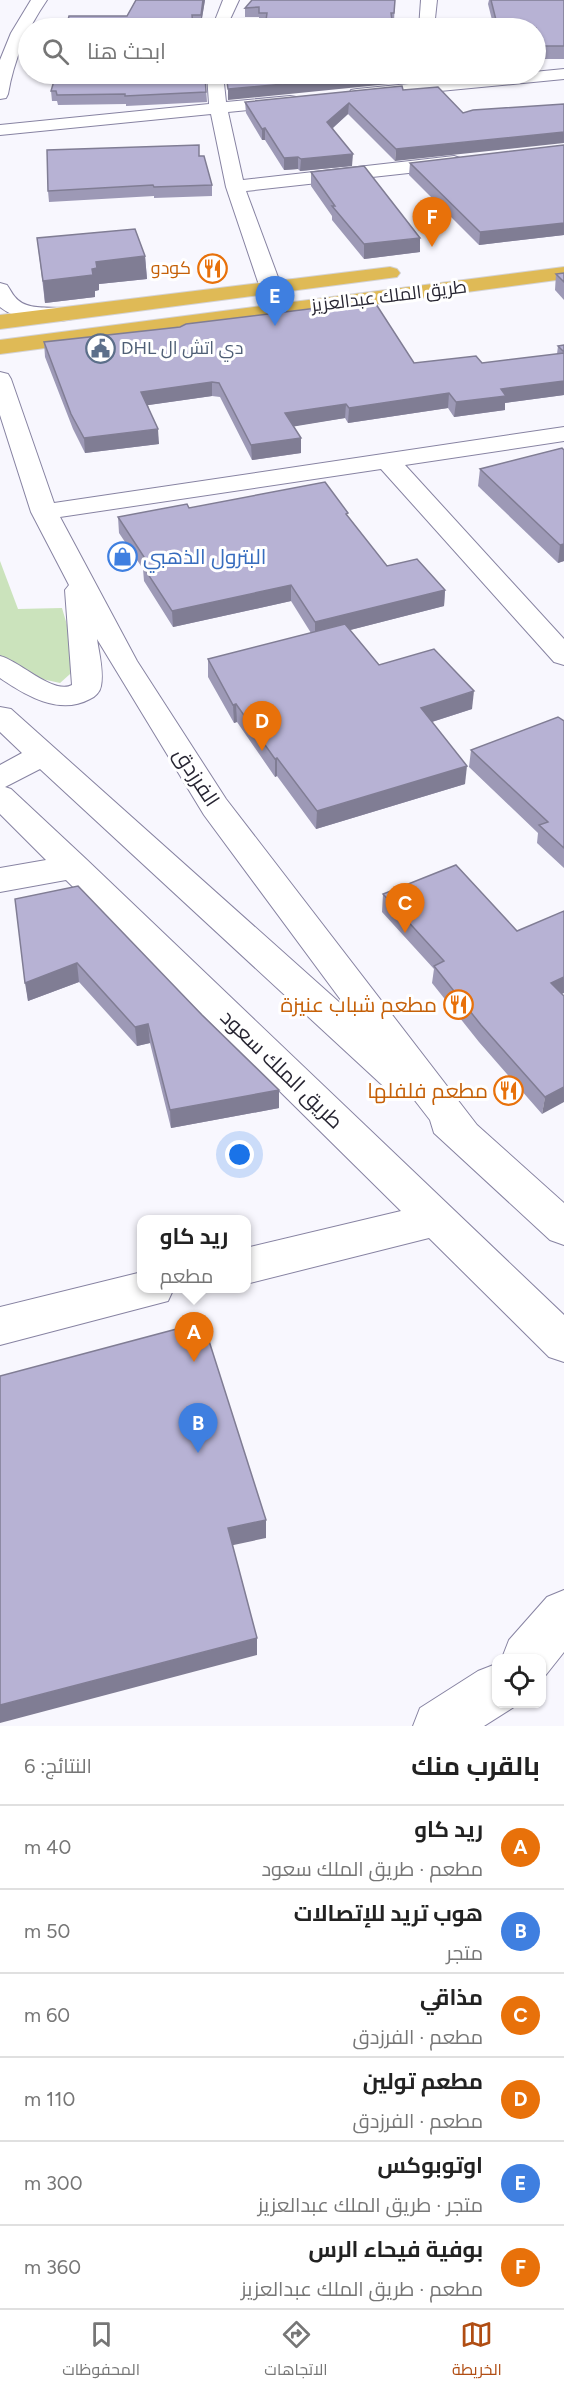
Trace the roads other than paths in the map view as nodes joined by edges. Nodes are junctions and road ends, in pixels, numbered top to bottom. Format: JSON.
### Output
{"nodes":[{"id":1,"x":39,"y":0,"type":"edge"},
{"id":2,"x":231,"y":0,"type":"edge"},
{"id":3,"x":429,"y":0,"type":"edge"},
{"id":4,"x":26,"y":18,"type":"edge"},
{"id":5,"x":223,"y":18,"type":"edge"},
{"id":6,"x":428,"y":18,"type":"edge"},
{"id":7,"x":18,"y":35,"type":"edge"},
{"id":8,"x":564,"y":74,"type":"edge"},
{"id":9,"x":546,"y":75,"type":"edge"},
{"id":10,"x":216,"y":84,"type":"edge"},
{"id":11,"x":412,"y":84,"type":"edge"},
{"id":12,"x":0,"y":94,"type":"edge"},
{"id":13,"x":345,"y":95,"type":"edge"},
{"id":14,"x":311,"y":99,"type":"edge"},
{"id":15,"x":218,"y":107,"type":"junction"},
{"id":16,"x":0,"y":130,"type":"edge"},
{"id":17,"x":470,"y":160,"type":"edge"},
{"id":18,"x":235,"y":187,"type":"junction"},
{"id":19,"x":412,"y":270,"type":"dead end"},
{"id":20,"x":564,"y":273,"type":"edge"},
{"id":21,"x":272,"y":288,"type":"junction"},
{"id":22,"x":0,"y":289,"type":"edge"},
{"id":23,"x":64,"y":314,"type":"junction"},
{"id":24,"x":0,"y":322,"type":"edge"},
{"id":25,"x":0,"y":347,"type":"edge"},
{"id":26,"x":0,"y":379,"type":"edge"},
{"id":27,"x":9,"y":431,"type":"edge"},
{"id":28,"x":564,"y":434,"type":"edge"},
{"id":29,"x":387,"y":460,"type":"junction"},
{"id":30,"x":44,"y":512,"type":"junction"},
{"id":31,"x":78,"y":577,"type":"junction"},
{"id":32,"x":564,"y":656,"type":"edge"},
{"id":33,"x":0,"y":665,"type":"edge"},
{"id":34,"x":0,"y":716,"type":"edge"},
{"id":35,"x":41,"y":755,"type":"junction"},
{"id":36,"x":0,"y":777,"type":"edge"},
{"id":37,"x":0,"y":796,"type":"edge"},
{"id":38,"x":74,"y":867,"type":"junction"},
{"id":39,"x":0,"y":880,"type":"edge"},
{"id":40,"x":464,"y":1137,"type":"junction"},
{"id":41,"x":437,"y":1220,"type":"junction"},
{"id":42,"x":564,"y":1228,"type":"edge"},
{"id":43,"x":251,"y":1265,"type":"edge"},
{"id":44,"x":137,"y":1292,"type":"edge"},
{"id":45,"x":0,"y":1326,"type":"edge"},
{"id":46,"x":564,"y":1343,"type":"edge"},
{"id":47,"x":564,"y":1614,"type":"edge"},
{"id":48,"x":531,"y":1654,"type":"edge"},
{"id":49,"x":492,"y":1692,"type":"edge"},
{"id":50,"x":438,"y":1726,"type":"edge"}],
"edges":[{"from":1,"to":4,"type":"street"},
{"from":2,"to":5,"type":"street"},
{"from":3,"to":6,"type":"street"},
{"from":7,"to":12,"type":"street"},
{"from":8,"to":9,"type":"street"},
{"from":10,"to":15,"type":"street"},
{"from":11,"to":13,"type":"street"},
{"from":14,"to":15,"type":"street"},
{"from":15,"to":16,"type":"street"},
{"from":15,"to":18,"type":"street"},
{"from":17,"to":18,"type":"street"},
{"from":18,"to":21,"type":"street"},
{"from":19,"to":21,"type":"highway","name":"طريق الملك عبدالعزيز"},
{"from":20,"to":25,"type":"highway","name":"طريق الملك عبدالعزيز"},
{"from":21,"to":23,"type":"highway","name":"طريق الملك عبدالعزيز"},
{"from":22,"to":23,"type":"street"},
{"from":23,"to":24,"type":"highway","name":"طريق الملك عبدالعزيز"},
{"from":26,"to":27,"type":"street","name":"الفرزدق"},
{"from":27,"to":30,"type":"street","name":"الفرزدق"},
{"from":28,"to":29,"type":"street"},
{"from":29,"to":30,"type":"street"},
{"from":29,"to":32,"type":"street"},
{"from":30,"to":31,"type":"street","name":"الفرزدق"},
{"from":31,"to":33,"type":"street"},
{"from":31,"to":40,"type":"street","name":"الفرزدق"},
{"from":34,"to":35,"type":"street"},
{"from":35,"to":36,"type":"street"},
{"from":35,"to":40,"type":"street"},
{"from":37,"to":38,"type":"street","name":"طريق الملك سعود"},
{"from":38,"to":39,"type":"street"},
{"from":38,"to":41,"type":"street","name":"طريق الملك سعود"},
{"from":40,"to":42,"type":"street"},
{"from":41,"to":43,"type":"street"},
{"from":41,"to":46,"type":"street","name":"طريق الملك سعود"},
{"from":44,"to":45,"type":"street"},
{"from":47,"to":48,"type":"street"},
{"from":49,"to":50,"type":"street"}]}
